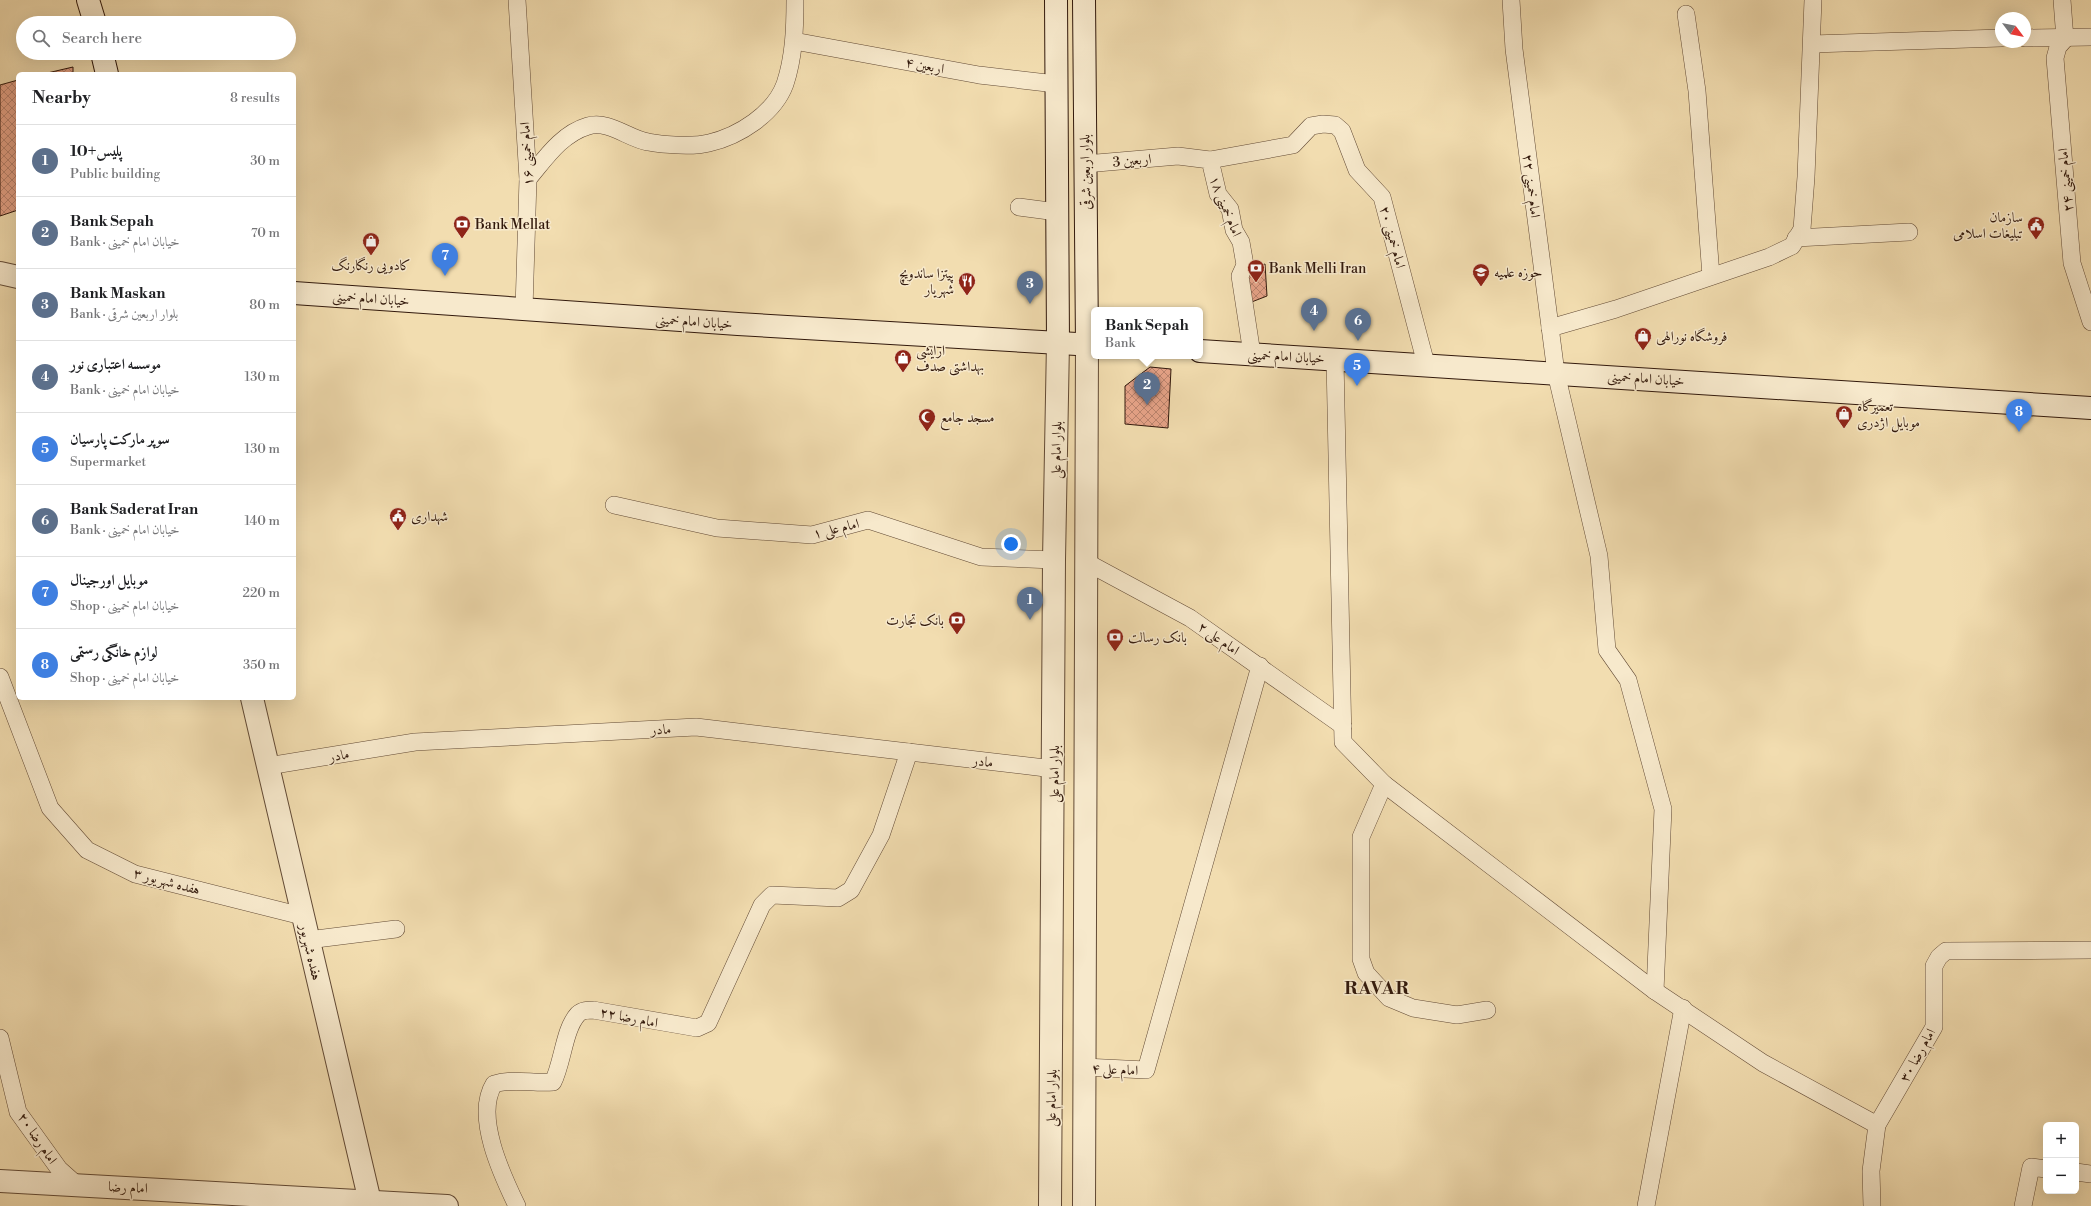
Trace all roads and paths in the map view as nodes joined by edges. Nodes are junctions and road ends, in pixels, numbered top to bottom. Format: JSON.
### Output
{"nodes":[{"id":1,"x":88,"y":0,"type":"edge"},
{"id":2,"x":517,"y":0,"type":"edge"},
{"id":3,"x":795,"y":0,"type":"edge"},
{"id":4,"x":1056,"y":0,"type":"edge"},
{"id":5,"x":1084,"y":0,"type":"edge"},
{"id":6,"x":1511,"y":0,"type":"edge"},
{"id":7,"x":1813,"y":0,"type":"edge"},
{"id":8,"x":2062,"y":0,"type":"edge"},
{"id":9,"x":1686,"y":14,"type":"dead end"},
{"id":10,"x":93,"y":16,"type":"edge"},
{"id":11,"x":2091,"y":37,"type":"edge"},
{"id":12,"x":1995,"y":38,"type":"edge"},
{"id":13,"x":2031,"y":38,"type":"edge"},
{"id":14,"x":2065,"y":39,"type":"junction"},
{"id":15,"x":794,"y":40,"type":"junction"},
{"id":16,"x":1812,"y":44,"type":"junction"},
{"id":17,"x":104,"y":60,"type":"edge"},
{"id":18,"x":107,"y":72,"type":"edge"},
{"id":19,"x":1056,"y":84,"type":"junction"},
{"id":20,"x":1178,"y":156,"type":"joint"},
{"id":21,"x":1210,"y":160,"type":"junction"},
{"id":22,"x":1085,"y":164,"type":"junction"},
{"id":23,"x":528,"y":179,"type":"junction"},
{"id":24,"x":1019,"y":206,"type":"dead end"},
{"id":25,"x":1057,"y":212,"type":"junction"},
{"id":26,"x":1909,"y":232,"type":"dead end"},
{"id":27,"x":1796,"y":238,"type":"junction"},
{"id":28,"x":1711,"y":276,"type":"junction"},
{"id":29,"x":296,"y":293,"type":"edge"},
{"id":30,"x":524,"y":309,"type":"junction"},
{"id":31,"x":2091,"y":322,"type":"edge"},
{"id":32,"x":1550,"y":328,"type":"junction"},
{"id":33,"x":1058,"y":342,"type":"junction"},
{"id":34,"x":1090,"y":344,"type":"edge"},
{"id":35,"x":1203,"y":351,"type":"edge"},
{"id":36,"x":1252,"y":354,"type":"junction"},
{"id":37,"x":1335,"y":359,"type":"junction"},
{"id":38,"x":1426,"y":364,"type":"junction"},
{"id":39,"x":1556,"y":373,"type":"junction"},
{"id":40,"x":2091,"y":408,"type":"edge"},
{"id":41,"x":614,"y":505,"type":"dead end"},
{"id":42,"x":1054,"y":560,"type":"junction"},
{"id":43,"x":1086,"y":562,"type":"junction"},
{"id":44,"x":1260,"y":666,"type":"junction"},
{"id":45,"x":0,"y":677,"type":"edge"},
{"id":46,"x":14,"y":699,"type":"edge"},
{"id":47,"x":252,"y":700,"type":"edge"},
{"id":48,"x":1343,"y":726,"type":"junction"},
{"id":49,"x":909,"y":752,"type":"junction"},
{"id":50,"x":268,"y":766,"type":"junction"},
{"id":51,"x":1054,"y":769,"type":"junction"},
{"id":52,"x":1384,"y":784,"type":"junction"},
{"id":53,"x":302,"y":916,"type":"junction"},
{"id":54,"x":396,"y":929,"type":"dead end"},
{"id":55,"x":308,"y":940,"type":"junction"},
{"id":56,"x":2091,"y":950,"type":"edge"},
{"id":57,"x":1655,"y":991,"type":"junction"},
{"id":58,"x":1683,"y":1008,"type":"junction"},
{"id":59,"x":1487,"y":1010,"type":"dead end"},
{"id":60,"x":0,"y":1038,"type":"edge"},
{"id":61,"x":1084,"y":1067,"type":"junction"},
{"id":62,"x":1877,"y":1125,"type":"junction"},
{"id":63,"x":2043,"y":1169,"type":"edge"},
{"id":64,"x":2079,"y":1172,"type":"edge"},
{"id":65,"x":2091,"y":1174,"type":"edge"},
{"id":66,"x":0,"y":1181,"type":"edge"},
{"id":67,"x":77,"y":1185,"type":"junction"},
{"id":68,"x":370,"y":1203,"type":"edge"},
{"id":69,"x":447,"y":1206,"type":"edge"},
{"id":70,"x":517,"y":1206,"type":"edge"},
{"id":71,"x":1050,"y":1206,"type":"edge"},
{"id":72,"x":1084,"y":1206,"type":"edge"},
{"id":73,"x":1646,"y":1206,"type":"edge"},
{"id":74,"x":1872,"y":1206,"type":"edge"},
{"id":75,"x":2023,"y":1206,"type":"edge"}],
"edges":[{"from":1,"to":10,"type":"street"},
{"from":2,"to":23,"type":"street","name":"امام خمینی ۱۶"},
{"from":3,"to":15,"type":"street"},
{"from":4,"to":19,"type":"street","name":"بلوار اربعین شرقی"},
{"from":5,"to":22,"type":"street","name":"بلوار اربعین شرقی"},
{"from":6,"to":32,"type":"street","name":"امام خمینی ۲۲"},
{"from":7,"to":16,"type":"street"},
{"from":8,"to":14,"type":"street"},
{"from":9,"to":28,"type":"street"},
{"from":11,"to":14,"type":"street"},
{"from":12,"to":16,"type":"street"},
{"from":13,"to":14,"type":"street"},
{"from":14,"to":31,"type":"street","name":"امام خمینی ۲۴"},
{"from":15,"to":19,"type":"street","name":"اربعین ۴"},
{"from":15,"to":23,"type":"street"},
{"from":16,"to":27,"type":"street"},
{"from":17,"to":18,"type":"street"},
{"from":19,"to":25,"type":"street","name":"بلوار اربعین شرقی"},
{"from":20,"to":21,"type":"street","name":"امام خمینی ۱۸"},
{"from":20,"to":22,"type":"street","name":"اربعین 3"},
{"from":21,"to":36,"type":"street","name":"امام خمینی ۱۸"},
{"from":21,"to":38,"type":"street","name":"امام خمینی ۲۰"},
{"from":22,"to":34,"type":"street","name":"بلوار اربعین شرقی"},
{"from":23,"to":30,"type":"street","name":"امام خمینی ۱۶"},
{"from":24,"to":25,"type":"street"},
{"from":25,"to":33,"type":"street","name":"بلوار اربعین شرقی"},
{"from":26,"to":27,"type":"street"},
{"from":27,"to":28,"type":"street"},
{"from":28,"to":32,"type":"street"},
{"from":29,"to":30,"type":"street","name":"خیابان امام خمینی"},
{"from":30,"to":33,"type":"street","name":"خیابان امام خمینی"},
{"from":32,"to":39,"type":"street","name":"امام خمینی ۲۲"},
{"from":33,"to":34,"type":"street","name":"خیابان امام خمینی"},
{"from":33,"to":42,"type":"street","name":"بلوار امام علی"},
{"from":34,"to":43,"type":"street"},
{"from":35,"to":36,"type":"street","name":"خیابان امام خمینی"},
{"from":36,"to":37,"type":"street","name":"خیابان امام خمینی"},
{"from":37,"to":38,"type":"street","name":"خیابان امام خمینی"},
{"from":37,"to":48,"type":"street"},
{"from":38,"to":39,"type":"street","name":"خیابان امام خمینی"},
{"from":39,"to":40,"type":"street","name":"خیابان امام خمینی"},
{"from":39,"to":57,"type":"street","name":"امام خمینی ۲۲"},
{"from":41,"to":42,"type":"street","name":"امام علی ۱"},
{"from":42,"to":51,"type":"street","name":"بلوار امام علی"},
{"from":43,"to":44,"type":"street","name":"امام علی ۲"},
{"from":43,"to":61,"type":"street"},
{"from":44,"to":48,"type":"street","name":"امام علی ۲"},
{"from":44,"to":61,"type":"street","name":"امام علی ۴"},
{"from":45,"to":46,"type":"street","name":"هفده شهریور ۳"},
{"from":46,"to":53,"type":"street","name":"هفده شهریور ۳"},
{"from":47,"to":50,"type":"street","name":"هفده شهریور"},
{"from":48,"to":52,"type":"street"},
{"from":49,"to":50,"type":"street","name":"مادر"},
{"from":49,"to":51,"type":"street","name":"مادر"},
{"from":49,"to":70,"type":"street","name":"امام رضا ۲۲"},
{"from":50,"to":53,"type":"street","name":"هفده شهریور"},
{"from":51,"to":71,"type":"street","name":"بلوار امام علی"},
{"from":52,"to":57,"type":"street"},
{"from":52,"to":59,"type":"street"},
{"from":53,"to":55,"type":"street","name":"هفده شهریور"},
{"from":54,"to":55,"type":"street"},
{"from":55,"to":68,"type":"street","name":"هفده شهریور"},
{"from":56,"to":62,"type":"street","name":"امام رضا ۳۰"},
{"from":57,"to":58,"type":"street"},
{"from":58,"to":62,"type":"street"},
{"from":58,"to":73,"type":"street"},
{"from":60,"to":67,"type":"street","name":"امام رضا ۲۰"},
{"from":61,"to":72,"type":"street"},
{"from":62,"to":74,"type":"street","name":"امام رضا ۳۰"},
{"from":63,"to":75,"type":"street"},
{"from":64,"to":65,"type":"street"},
{"from":66,"to":67,"type":"street","name":"امام رضا"},
{"from":67,"to":68,"type":"street","name":"امام رضا"},
{"from":68,"to":69,"type":"street","name":"امام رضا"}]}
